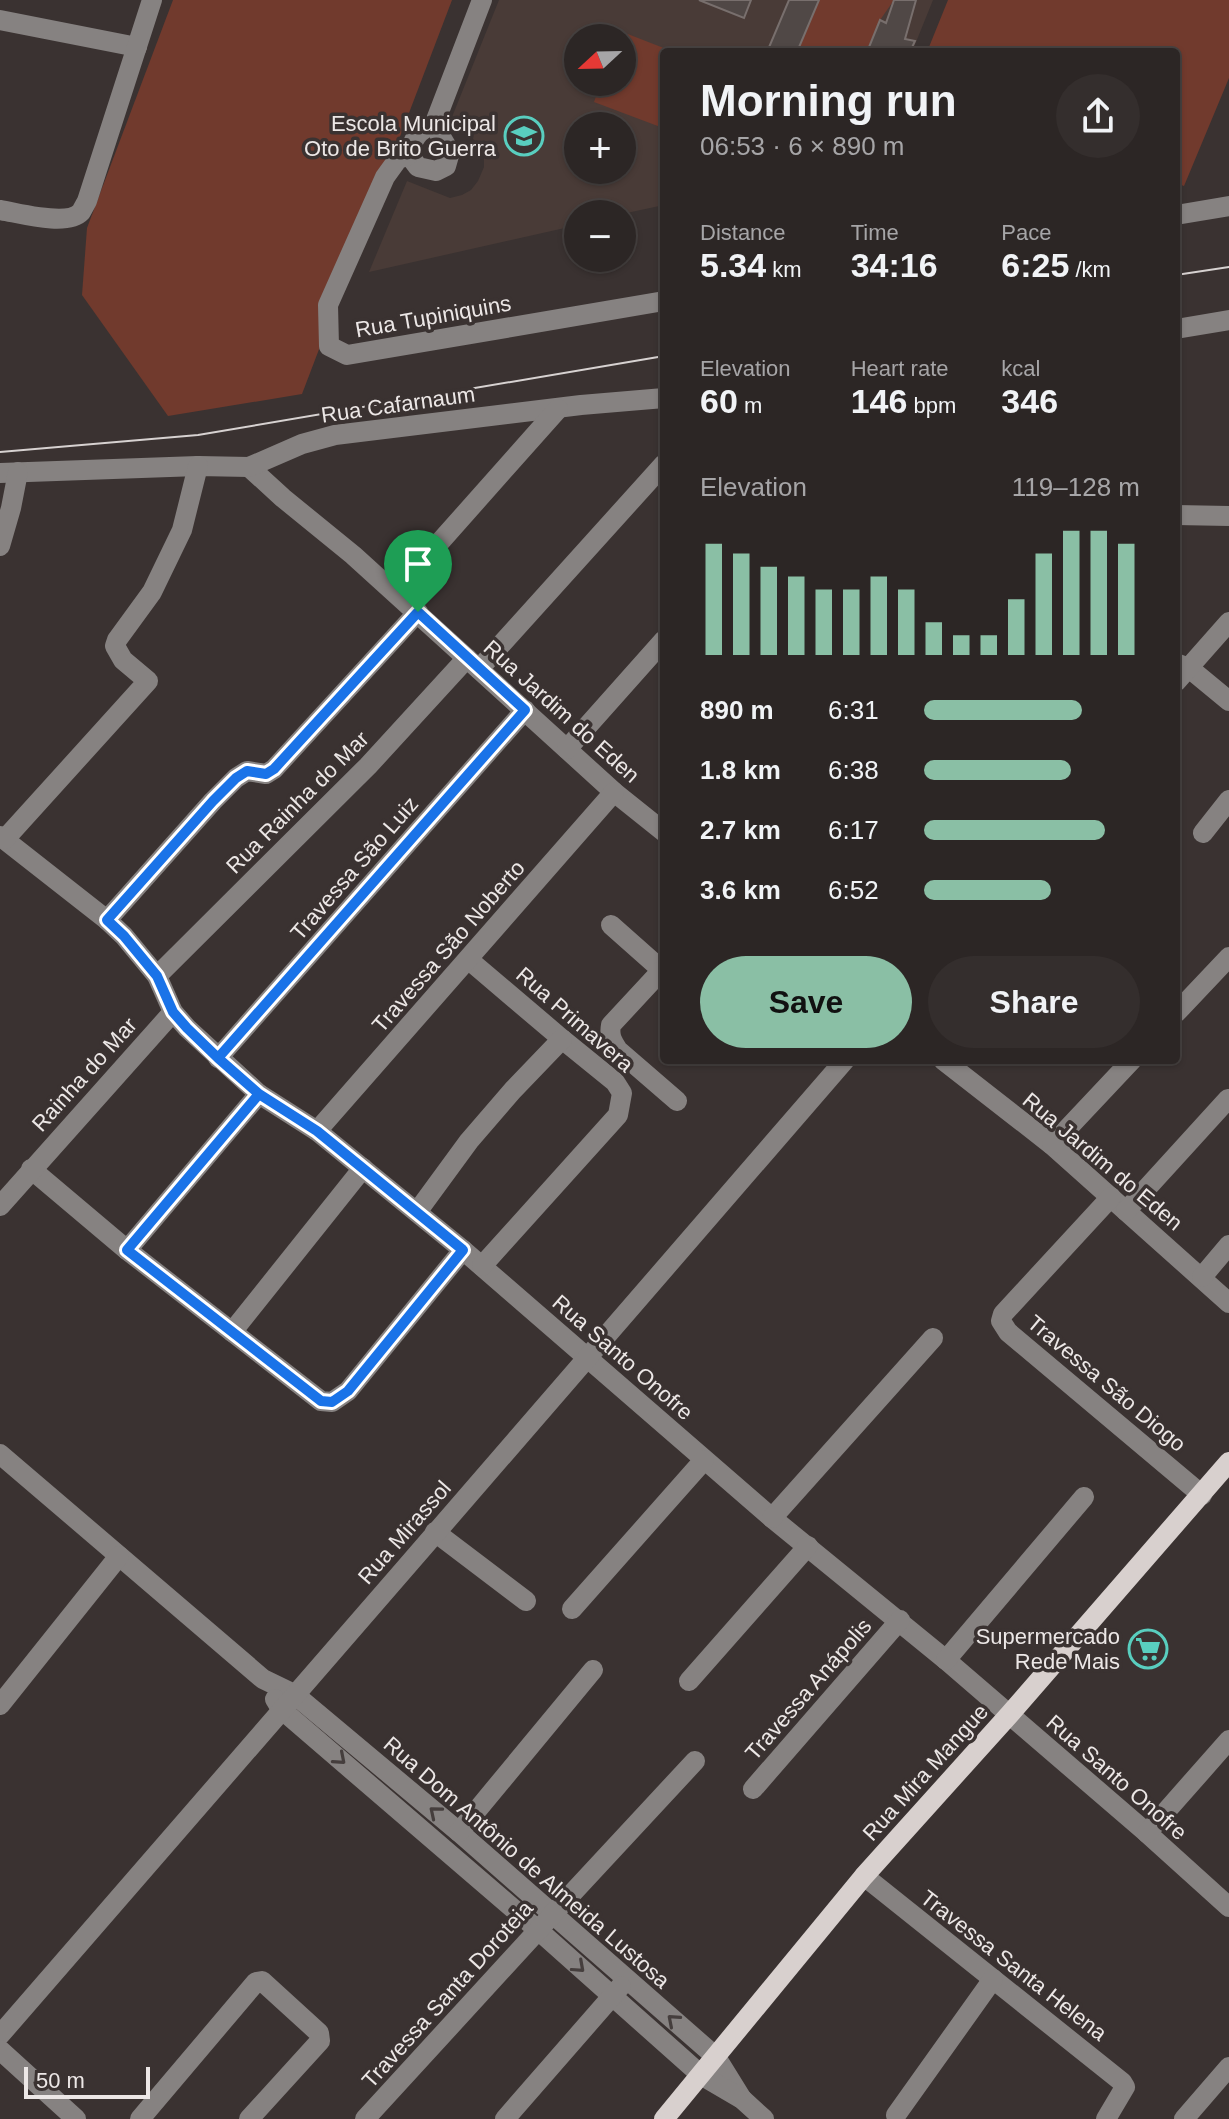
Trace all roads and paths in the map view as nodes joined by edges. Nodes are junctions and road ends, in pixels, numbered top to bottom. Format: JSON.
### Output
{"nodes":[{"id":1,"x":152,"y":0,"type":"edge"},
{"id":2,"x":482,"y":0,"type":"edge"},
{"id":3,"x":0,"y":20,"type":"edge"},
{"id":4,"x":137,"y":47,"type":"junction"},
{"id":5,"x":434,"y":125,"type":"junction"},
{"id":6,"x":409,"y":155,"type":"junction"},
{"id":7,"x":1229,"y":206,"type":"edge"},
{"id":8,"x":0,"y":210,"type":"edge"},
{"id":9,"x":1180,"y":214,"type":"edge"},
{"id":10,"x":660,"y":302,"type":"edge"},
{"id":11,"x":1229,"y":320,"type":"edge"},
{"id":12,"x":1180,"y":328,"type":"edge"},
{"id":13,"x":660,"y":398,"type":"edge"},
{"id":14,"x":558,"y":409,"type":"junction"},
{"id":15,"x":198,"y":466,"type":"junction"},
{"id":16,"x":249,"y":467,"type":"junction"},
{"id":17,"x":660,"y":468,"type":"edge"},
{"id":18,"x":9,"y":473,"type":"edge"},
{"id":19,"x":1180,"y":515,"type":"edge"},
{"id":20,"x":1229,"y":516,"type":"edge"},
{"id":21,"x":0,"y":546,"type":"edge"},
{"id":22,"x":431,"y":552,"type":"dead end"},
{"id":23,"x":418,"y":612,"type":"junction"},
{"id":24,"x":1229,"y":622,"type":"edge"},
{"id":25,"x":660,"y":644,"type":"edge"},
{"id":26,"x":473,"y":663,"type":"junction"},
{"id":27,"x":1180,"y":671,"type":"edge"},
{"id":28,"x":1229,"y":701,"type":"edge"},
{"id":29,"x":525,"y":710,"type":"junction"},
{"id":30,"x":567,"y":749,"type":"junction"},
{"id":31,"x":614,"y":792,"type":"junction"},
{"id":32,"x":1229,"y":800,"type":"edge"},
{"id":33,"x":660,"y":825,"type":"edge"},
{"id":34,"x":1203,"y":833,"type":"dead end"},
{"id":35,"x":2,"y":838,"type":"edge"},
{"id":36,"x":107,"y":920,"type":"junction"},
{"id":37,"x":611,"y":925,"type":"dead end"},
{"id":38,"x":1229,"y":957,"type":"edge"},
{"id":39,"x":469,"y":960,"type":"junction"},
{"id":40,"x":660,"y":968,"type":"edge"},
{"id":41,"x":660,"y":974,"type":"edge"},
{"id":42,"x":157,"y":976,"type":"junction"},
{"id":43,"x":1180,"y":1009,"type":"edge"},
{"id":44,"x":173,"y":1012,"type":"junction"},
{"id":45,"x":562,"y":1039,"type":"junction"},
{"id":46,"x":218,"y":1058,"type":"junction"},
{"id":47,"x":842,"y":1064,"type":"edge"},
{"id":48,"x":1128,"y":1064,"type":"edge"},
{"id":49,"x":966,"y":1067,"type":"edge"},
{"id":50,"x":259,"y":1094,"type":"junction"},
{"id":51,"x":1228,"y":1099,"type":"edge"},
{"id":52,"x":677,"y":1101,"type":"dead end"},
{"id":53,"x":317,"y":1131,"type":"junction"},
{"id":54,"x":1052,"y":1145,"type":"junction"},
{"id":55,"x":363,"y":1168,"type":"junction"},
{"id":56,"x":31,"y":1169,"type":"junction"},
{"id":57,"x":1119,"y":1204,"type":"junction"},
{"id":58,"x":0,"y":1206,"type":"edge"},
{"id":59,"x":417,"y":1212,"type":"junction"},
{"id":60,"x":1229,"y":1245,"type":"edge"},
{"id":61,"x":127,"y":1250,"type":"junction"},
{"id":62,"x":463,"y":1250,"type":"junction"},
{"id":63,"x":482,"y":1266,"type":"junction"},
{"id":64,"x":1202,"y":1277,"type":"junction"},
{"id":65,"x":1229,"y":1303,"type":"edge"},
{"id":66,"x":232,"y":1332,"type":"junction"},
{"id":67,"x":933,"y":1338,"type":"dead end"},
{"id":68,"x":588,"y":1359,"type":"junction"},
{"id":69,"x":704,"y":1460,"type":"junction"},
{"id":70,"x":3,"y":1462,"type":"edge"},
{"id":71,"x":1229,"y":1462,"type":"edge"},
{"id":72,"x":1202,"y":1495,"type":"junction"},
{"id":73,"x":1084,"y":1497,"type":"dead end"},
{"id":74,"x":772,"y":1518,"type":"junction"},
{"id":75,"x":435,"y":1532,"type":"junction"},
{"id":76,"x":808,"y":1546,"type":"junction"},
{"id":77,"x":119,"y":1556,"type":"junction"},
{"id":78,"x":526,"y":1601,"type":"dead end"},
{"id":79,"x":572,"y":1609,"type":"dead end"},
{"id":80,"x":900,"y":1620,"type":"junction"},
{"id":81,"x":946,"y":1660,"type":"junction"},
{"id":82,"x":593,"y":1670,"type":"dead end"},
{"id":83,"x":689,"y":1681,"type":"dead end"},
{"id":84,"x":287,"y":1701,"type":"junction"},
{"id":85,"x":0,"y":1705,"type":"edge"},
{"id":86,"x":1009,"y":1715,"type":"junction"},
{"id":87,"x":1229,"y":1740,"type":"edge"},
{"id":88,"x":695,"y":1761,"type":"dead end"},
{"id":89,"x":753,"y":1789,"type":"dead end"},
{"id":90,"x":459,"y":1832,"type":"junction"},
{"id":91,"x":1147,"y":1833,"type":"junction"},
{"id":92,"x":864,"y":1876,"type":"junction"},
{"id":93,"x":1229,"y":1907,"type":"edge"},
{"id":94,"x":545,"y":1922,"type":"junction"},
{"id":95,"x":993,"y":1979,"type":"junction"},
{"id":96,"x":626,"y":1980,"type":"junction"},
{"id":97,"x":612,"y":1997,"type":"junction"},
{"id":98,"x":0,"y":2035,"type":"edge"},
{"id":99,"x":0,"y":2050,"type":"edge"},
{"id":100,"x":716,"y":2057,"type":"junction"},
{"id":101,"x":1229,"y":2067,"type":"edge"},
{"id":102,"x":701,"y":2075,"type":"junction"},
{"id":103,"x":742,"y":2099,"type":"junction"},
{"id":104,"x":896,"y":2115,"type":"dead end"},
{"id":105,"x":76,"y":2119,"type":"edge"},
{"id":106,"x":140,"y":2119,"type":"edge"},
{"id":107,"x":249,"y":2119,"type":"edge"},
{"id":108,"x":365,"y":2119,"type":"edge"},
{"id":109,"x":505,"y":2119,"type":"edge"},
{"id":110,"x":664,"y":2119,"type":"edge"},
{"id":111,"x":764,"y":2119,"type":"edge"},
{"id":112,"x":1106,"y":2119,"type":"edge"},
{"id":113,"x":1184,"y":2119,"type":"edge"}],
"edges":[{"from":1,"to":4,"type":"street"},
{"from":2,"to":5,"type":"street"},
{"from":3,"to":4,"type":"street"},
{"from":4,"to":8,"type":"street"},
{"from":5,"to":6,"type":"street"},
{"from":5,"to":6,"type":"street"},
{"from":6,"to":10,"type":"street","name":"Rua Tupiniquins"},
{"from":7,"to":9,"type":"street"},
{"from":11,"to":12,"type":"street"},
{"from":13,"to":14,"type":"street","name":"Rua Cafarnaum"},
{"from":14,"to":16,"type":"street","name":"Rua Cafarnaum"},
{"from":14,"to":22,"type":"street"},
{"from":15,"to":16,"type":"street","name":"Rua Cafarnaum"},
{"from":15,"to":18,"type":"street","name":"Rua Cafarnaum"},
{"from":15,"to":35,"type":"street"},
{"from":16,"to":23,"type":"street","name":"Rua Jardim do Eden"},
{"from":17,"to":26,"type":"street","name":"Rua Rainha do Mar"},
{"from":18,"to":21,"type":"street"},
{"from":19,"to":20,"type":"street"},
{"from":23,"to":26,"type":"street","name":"Rua Jardim do Eden"},
{"from":23,"to":36,"type":"street"},
{"from":24,"to":27,"type":"street"},
{"from":25,"to":30,"type":"street"},
{"from":26,"to":29,"type":"street","name":"Rua Jardim do Eden"},
{"from":26,"to":42,"type":"street","name":"Rua Rainha do Mar"},
{"from":27,"to":28,"type":"street"},
{"from":29,"to":30,"type":"street","name":"Rua Jardim do Eden"},
{"from":29,"to":46,"type":"street","name":"Travessa São Luiz"},
{"from":30,"to":31,"type":"street","name":"Rua Jardim do Eden"},
{"from":31,"to":33,"type":"street","name":"Rua Jardim do Eden"},
{"from":31,"to":39,"type":"street","name":"Travessa São Noberto"},
{"from":32,"to":34,"type":"street"},
{"from":35,"to":36,"type":"street","name":"Rua Santo Onofre"},
{"from":36,"to":42,"type":"street","name":"Rua Santo Onofre"},
{"from":37,"to":40,"type":"street"},
{"from":38,"to":43,"type":"street"},
{"from":39,"to":45,"type":"street","name":"Rua Primavera"},
{"from":39,"to":53,"type":"street","name":"Travessa São Noberto"},
{"from":41,"to":52,"type":"street"},
{"from":42,"to":44,"type":"street","name":"Rua Santo Onofre"},
{"from":44,"to":46,"type":"street","name":"Rua Santo Onofre"},
{"from":44,"to":56,"type":"street","name":"Rainha do Mar"},
{"from":45,"to":59,"type":"street"},
{"from":45,"to":63,"type":"street","name":"Rua Primavera"},
{"from":46,"to":50,"type":"street","name":"Rua Santo Onofre"},
{"from":47,"to":68,"type":"street","name":"Rua Mirassol"},
{"from":48,"to":54,"type":"street"},
{"from":49,"to":54,"type":"street","name":"Rua Jardim do Eden"},
{"from":50,"to":53,"type":"street","name":"Rua Santo Onofre"},
{"from":50,"to":61,"type":"street"},
{"from":51,"to":57,"type":"street"},
{"from":53,"to":55,"type":"street","name":"Rua Santo Onofre"},
{"from":54,"to":57,"type":"street","name":"Rua Jardim do Eden"},
{"from":55,"to":59,"type":"street","name":"Rua Santo Onofre"},
{"from":55,"to":66,"type":"street"},
{"from":56,"to":58,"type":"street","name":"Rainha do Mar"},
{"from":56,"to":61,"type":"street"},
{"from":57,"to":64,"type":"street","name":"Rua Jardim do Eden"},
{"from":57,"to":72,"type":"street","name":"Travessa São Diogo"},
{"from":59,"to":62,"type":"street","name":"Rua Santo Onofre"},
{"from":60,"to":64,"type":"street"},
{"from":61,"to":66,"type":"street"},
{"from":62,"to":63,"type":"street","name":"Rua Santo Onofre"},
{"from":62,"to":66,"type":"street"},
{"from":63,"to":68,"type":"street","name":"Rua Santo Onofre"},
{"from":64,"to":65,"type":"street","name":"Rua Jardim do Eden"},
{"from":67,"to":74,"type":"street"},
{"from":68,"to":69,"type":"street","name":"Rua Santo Onofre"},
{"from":68,"to":75,"type":"street","name":"Rua Mirassol"},
{"from":69,"to":74,"type":"street","name":"Rua Santo Onofre"},
{"from":69,"to":79,"type":"street"},
{"from":70,"to":77,"type":"street","name":"Rua Dom Antônio de Almeida Lustosa"},
{"from":71,"to":72,"type":"main road","name":"Rua Mira Mangue"},
{"from":72,"to":86,"type":"main road","name":"Rua Mira Mangue"},
{"from":73,"to":81,"type":"street"},
{"from":74,"to":76,"type":"street","name":"Rua Santo Onofre"},
{"from":75,"to":78,"type":"street"},
{"from":75,"to":84,"type":"street","name":"Rua Mirassol"},
{"from":76,"to":80,"type":"street","name":"Rua Santo Onofre"},
{"from":76,"to":83,"type":"street"},
{"from":77,"to":84,"type":"street","name":"Rua Dom Antônio de Almeida Lustosa"},
{"from":77,"to":85,"type":"street"},
{"from":80,"to":81,"type":"street","name":"Rua Santo Onofre"},
{"from":80,"to":89,"type":"street","name":"Travessa Anápolis"},
{"from":81,"to":86,"type":"street","name":"Rua Santo Onofre"},
{"from":82,"to":90,"type":"street"},
{"from":90,"to":84,"type":"street","name":"Rua Dom Antônio de Almeida Lustosa","one_way":true},
{"from":84,"to":94,"type":"street","name":"Rua Dom Antônio de Almeida Lustosa","one_way":true},
{"from":84,"to":98,"type":"street","name":"Rua Mirassol"},
{"from":86,"to":91,"type":"street","name":"Rua Santo Onofre"},
{"from":86,"to":92,"type":"main road","name":"Rua Mira Mangue"},
{"from":87,"to":91,"type":"street"},
{"from":88,"to":94,"type":"street","name":"Travessa Santa Doroteia"},
{"from":90,"to":94,"type":"street","name":"Rua Dom Antônio de Almeida Lustosa"},
{"from":91,"to":93,"type":"street","name":"Rua Santo Onofre"},
{"from":92,"to":95,"type":"street","name":"Travessa Santa Helena"},
{"from":92,"to":100,"type":"main road","name":"Rua Mira Mangue"},
{"from":94,"to":96,"type":"street","name":"Rua Dom Antônio de Almeida Lustosa"},
{"from":94,"to":97,"type":"street","name":"Rua Dom Antônio de Almeida Lustosa","one_way":true},
{"from":94,"to":108,"type":"street","name":"Travessa Santa Doroteia"},
{"from":95,"to":104,"type":"street"},
{"from":95,"to":112,"type":"street","name":"Travessa Santa Helena"},
{"from":96,"to":97,"type":"street"},
{"from":100,"to":96,"type":"street","name":"Rua Dom Antônio de Almeida Lustosa","one_way":true},
{"from":97,"to":102,"type":"street","name":"Rua Dom Antônio de Almeida Lustosa"},
{"from":97,"to":109,"type":"street"},
{"from":99,"to":105,"type":"street"},
{"from":100,"to":102,"type":"main road","name":"Rua Mira Mangue"},
{"from":100,"to":103,"type":"street","name":"Rua Dom Antônio de Almeida Lustosa"},
{"from":101,"to":113,"type":"street"},
{"from":102,"to":103,"type":"street","name":"Rua Dom Antônio de Almeida Lustosa"},
{"from":102,"to":110,"type":"main road","name":"Rua Mira Mangue"},
{"from":103,"to":111,"type":"street","name":"Rua Dom Antônio de Almeida Lustosa"},
{"from":106,"to":107,"type":"street"}]}
